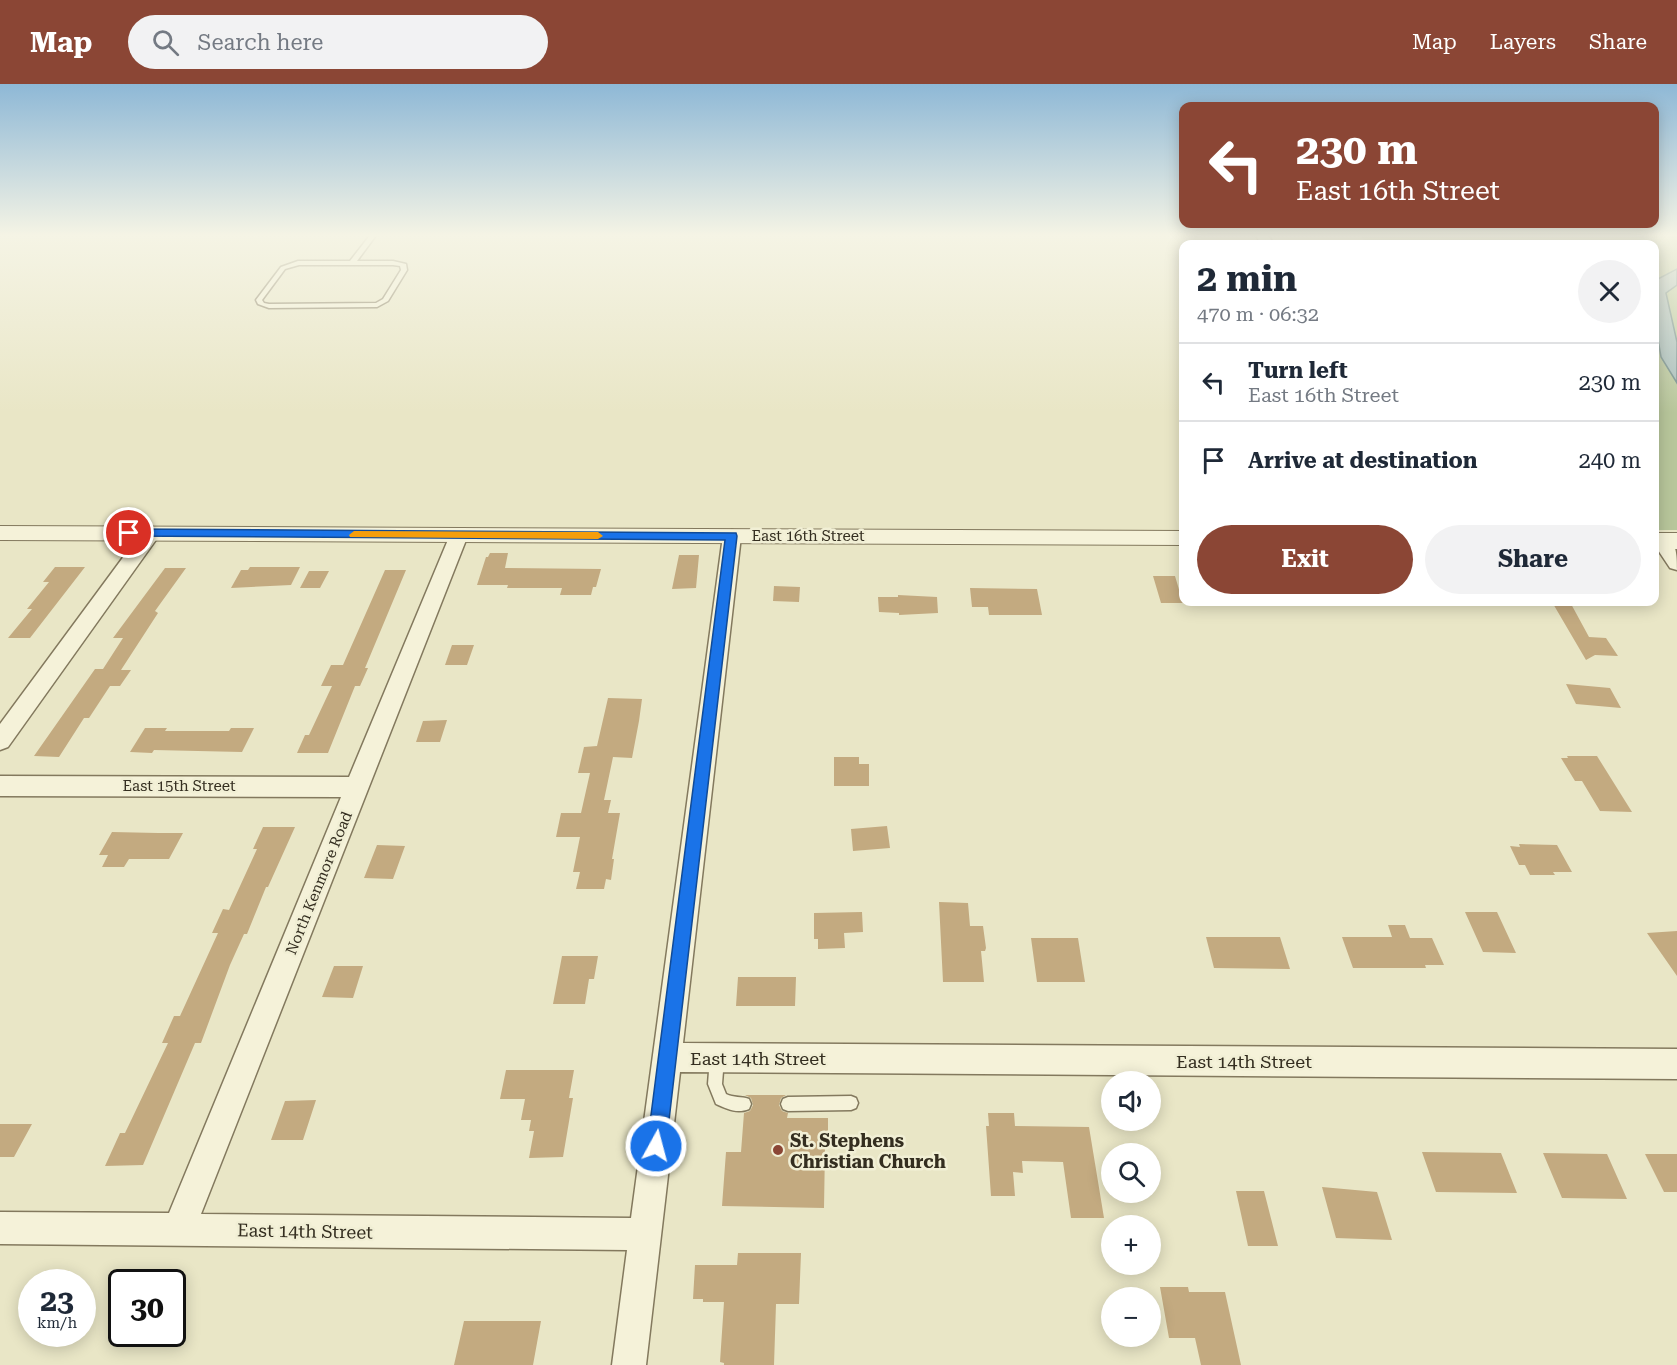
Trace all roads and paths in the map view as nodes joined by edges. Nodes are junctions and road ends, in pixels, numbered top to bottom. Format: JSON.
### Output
{"nodes":[{"id":1,"x":264,"y":294,"type":"edge"},
{"id":2,"x":390,"y":294,"type":"edge"},
{"id":3,"x":0,"y":533,"type":"edge"},
{"id":4,"x":151,"y":533,"type":"junction"},
{"id":5,"x":459,"y":535,"type":"junction"},
{"id":6,"x":732,"y":536,"type":"junction"},
{"id":7,"x":1179,"y":538,"type":"edge"},
{"id":8,"x":1665,"y":541,"type":"edge"},
{"id":9,"x":1677,"y":563,"type":"edge"},
{"id":10,"x":0,"y":741,"type":"edge"},
{"id":11,"x":0,"y":786,"type":"edge"},
{"id":12,"x":358,"y":787,"type":"junction"},
{"id":13,"x":668,"y":1057,"type":"junction"},
{"id":14,"x":717,"y":1058,"type":"junction"},
{"id":15,"x":1677,"y":1065,"type":"edge"},
{"id":16,"x":851,"y":1103,"type":"dead end"},
{"id":17,"x":744,"y":1104,"type":"dead end"},
{"id":18,"x":788,"y":1104,"type":"dead end"},
{"id":19,"x":0,"y":1228,"type":"edge"},
{"id":20,"x":178,"y":1230,"type":"junction"},
{"id":21,"x":645,"y":1234,"type":"junction"},
{"id":22,"x":629,"y":1365,"type":"edge"}],
"edges":[{"from":1,"to":2,"type":"lane"},
{"from":3,"to":4,"type":"street","name":"East 16th Street"},
{"from":4,"to":5,"type":"street","name":"East 16th Street"},
{"from":4,"to":10,"type":"street"},
{"from":5,"to":6,"type":"street","name":"East 16th Street"},
{"from":5,"to":12,"type":"street","name":"North Kenmore Road"},
{"from":6,"to":7,"type":"street","name":"East 16th Street"},
{"from":6,"to":13,"type":"street"},
{"from":8,"to":9,"type":"street"},
{"from":11,"to":12,"type":"street","name":"East 15th Street"},
{"from":12,"to":20,"type":"street","name":"North Kenmore Road"},
{"from":13,"to":14,"type":"street","name":"East 14th Street"},
{"from":13,"to":21,"type":"street"},
{"from":14,"to":15,"type":"street","name":"East 14th Street"},
{"from":14,"to":17,"type":"lane"},
{"from":16,"to":18,"type":"lane"},
{"from":19,"to":20,"type":"street","name":"East 14th Street"},
{"from":20,"to":21,"type":"street","name":"East 14th Street"},
{"from":21,"to":22,"type":"street"}]}
